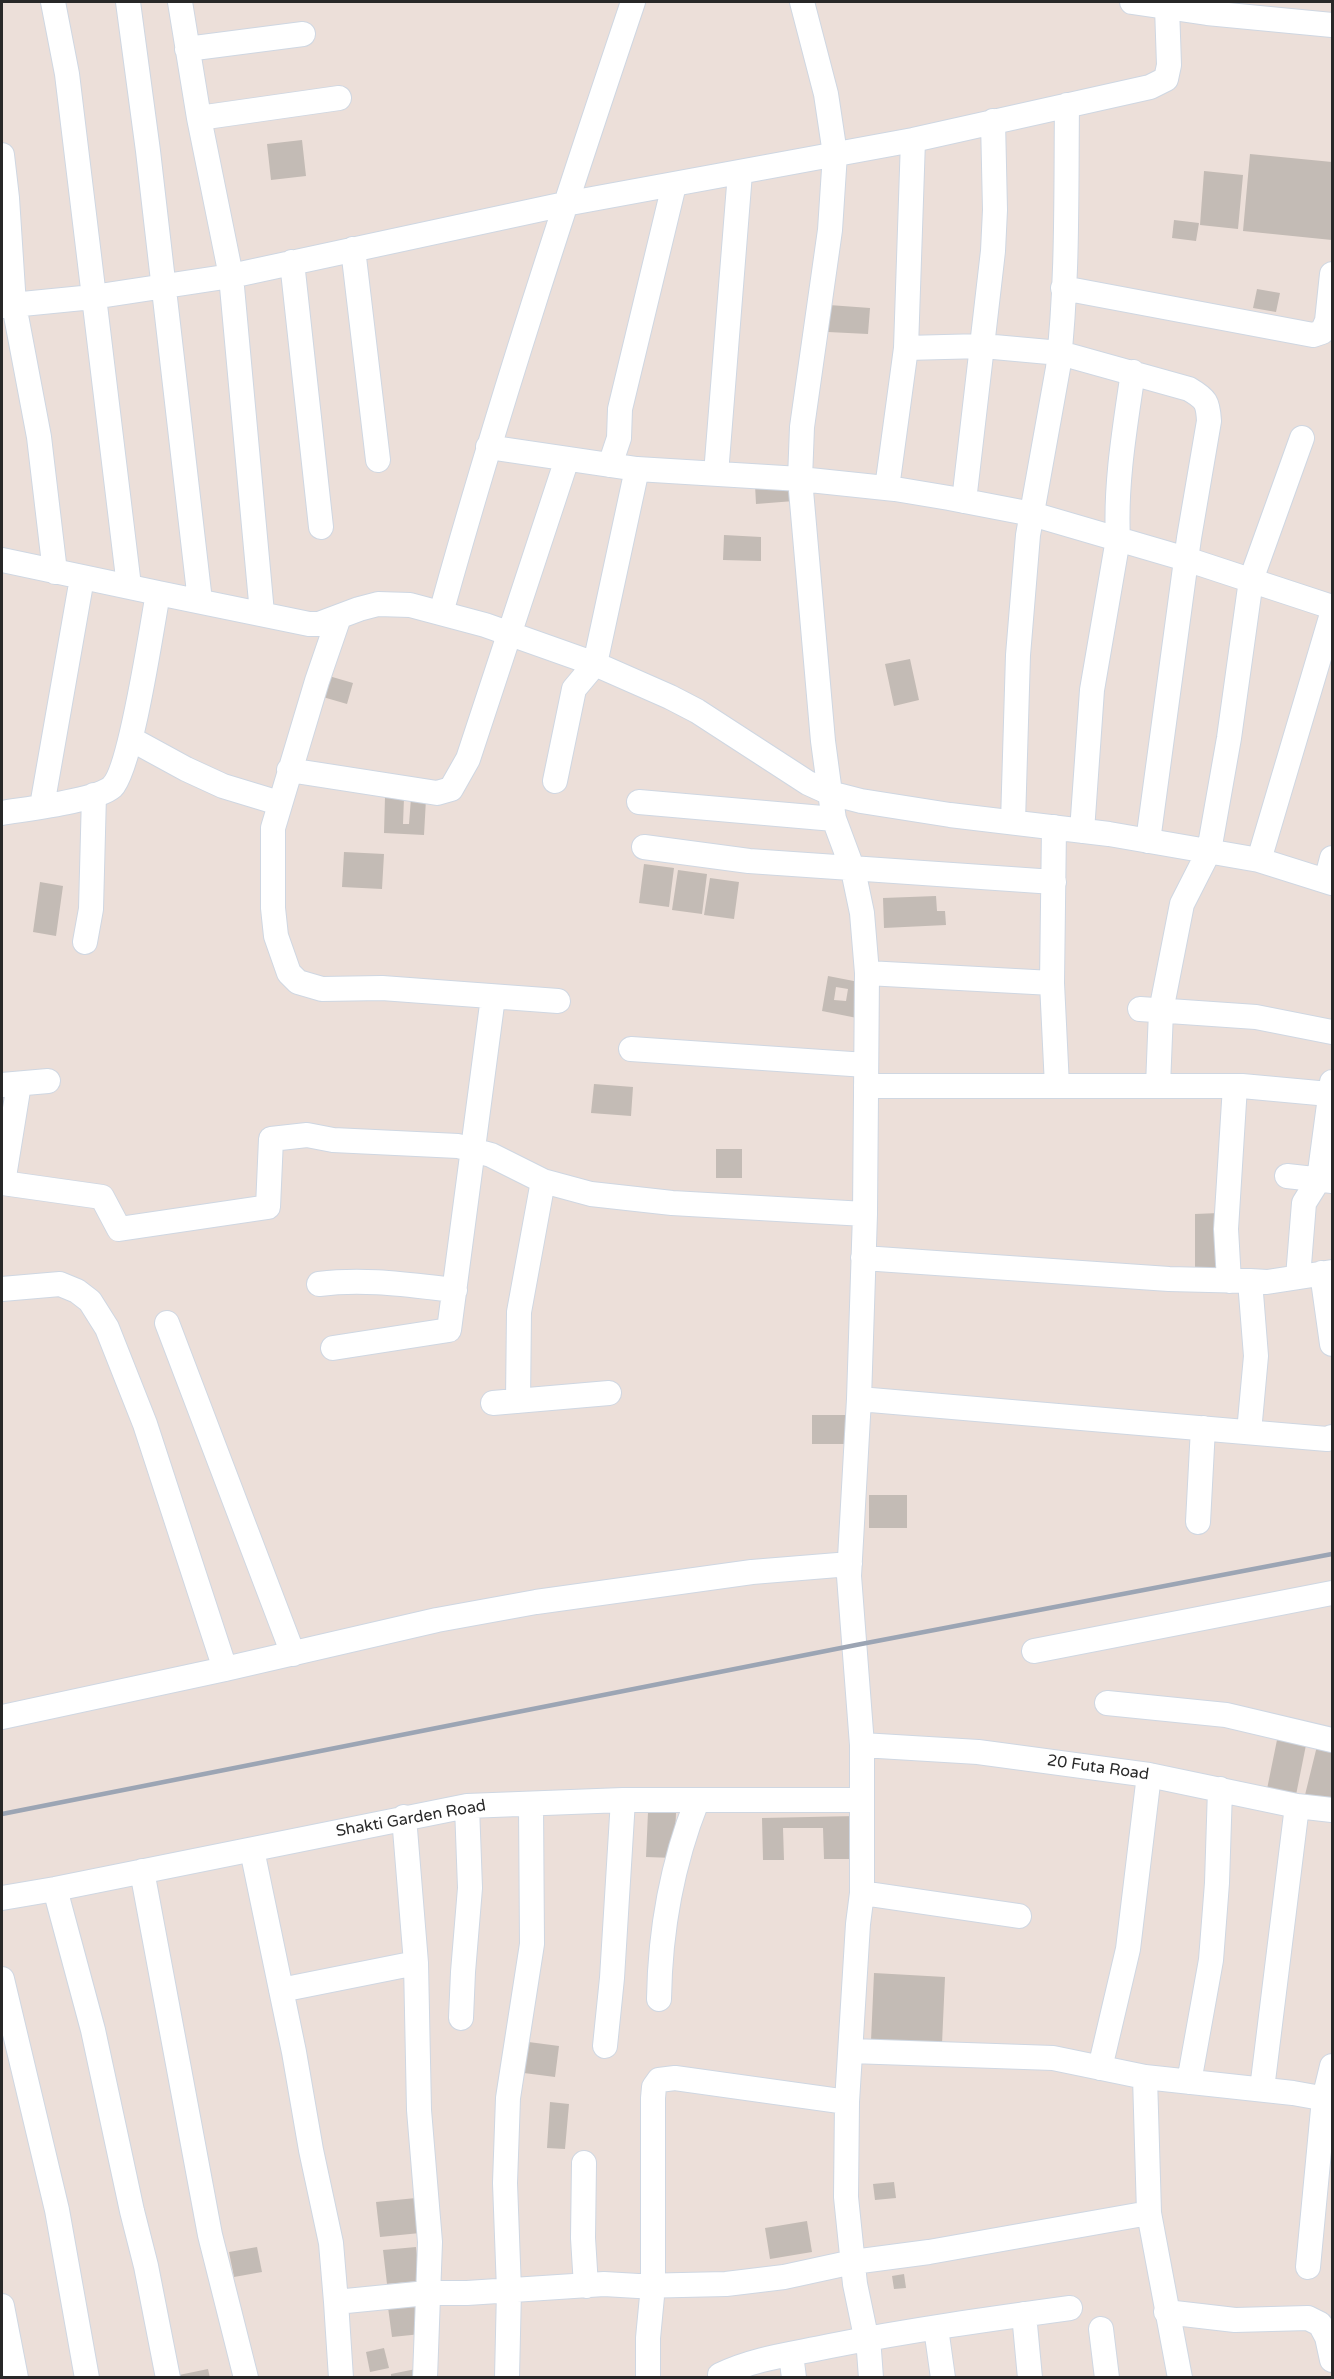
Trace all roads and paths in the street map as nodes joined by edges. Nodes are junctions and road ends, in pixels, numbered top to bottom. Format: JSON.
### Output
{"nodes":[{"id":1,"x":53,"y":2,"type":"edge"},
{"id":2,"x":128,"y":2,"type":"edge"},
{"id":3,"x":180,"y":2,"type":"edge"},
{"id":4,"x":633,"y":2,"type":"edge"},
{"id":5,"x":802,"y":2,"type":"edge"},
{"id":6,"x":1132,"y":2,"type":"edge"},
{"id":7,"x":1167,"y":7,"type":"junction"},
{"id":8,"x":1208,"y":7,"type":"edge"},
{"id":9,"x":1332,"y":25,"type":"edge"},
{"id":10,"x":303,"y":34,"type":"dead end"},
{"id":11,"x":187,"y":49,"type":"junction"},
{"id":12,"x":339,"y":98,"type":"dead end"},
{"id":13,"x":1067,"y":105,"type":"junction"},
{"id":14,"x":199,"y":118,"type":"junction"},
{"id":15,"x":993,"y":121,"type":"junction"},
{"id":16,"x":913,"y":140,"type":"junction"},
{"id":17,"x":835,"y":154,"type":"junction"},
{"id":18,"x":2,"y":155,"type":"edge"},
{"id":19,"x":740,"y":173,"type":"junction"},
{"id":20,"x":674,"y":185,"type":"junction"},
{"id":21,"x":565,"y":204,"type":"junction"},
{"id":22,"x":353,"y":249,"type":"junction"},
{"id":23,"x":292,"y":262,"type":"junction"},
{"id":24,"x":1332,"y":274,"type":"edge"},
{"id":25,"x":231,"y":276,"type":"junction"},
{"id":26,"x":163,"y":286,"type":"junction"},
{"id":27,"x":1064,"y":288,"type":"junction"},
{"id":28,"x":93,"y":297,"type":"junction"},
{"id":29,"x":8,"y":306,"type":"edge"},
{"id":30,"x":983,"y":346,"type":"junction"},
{"id":31,"x":906,"y":348,"type":"junction"},
{"id":32,"x":1060,"y":353,"type":"junction"},
{"id":33,"x":1133,"y":372,"type":"junction"},
{"id":34,"x":1302,"y":438,"type":"dead end"},
{"id":35,"x":488,"y":447,"type":"junction"},
{"id":36,"x":567,"y":459,"type":"junction"},
{"id":37,"x":378,"y":460,"type":"dead end"},
{"id":38,"x":610,"y":465,"type":"junction"},
{"id":39,"x":637,"y":469,"type":"junction"},
{"id":40,"x":716,"y":474,"type":"junction"},
{"id":41,"x":800,"y":479,"type":"junction"},
{"id":42,"x":887,"y":488,"type":"junction"},
{"id":43,"x":964,"y":501,"type":"junction"},
{"id":44,"x":1032,"y":514,"type":"junction"},
{"id":45,"x":321,"y":527,"type":"dead end"},
{"id":46,"x":1118,"y":540,"type":"junction"},
{"id":47,"x":1186,"y":559,"type":"junction"},
{"id":48,"x":2,"y":560,"type":"edge"},
{"id":49,"x":55,"y":572,"type":"junction"},
{"id":50,"x":82,"y":578,"type":"junction"},
{"id":51,"x":1251,"y":580,"type":"junction"},
{"id":52,"x":129,"y":586,"type":"junction"},
{"id":53,"x":158,"y":593,"type":"junction"},
{"id":54,"x":200,"y":601,"type":"junction"},
{"id":55,"x":1332,"y":607,"type":"edge"},
{"id":56,"x":262,"y":613,"type":"junction"},
{"id":57,"x":441,"y":613,"type":"junction"},
{"id":58,"x":1332,"y":614,"type":"edge"},
{"id":59,"x":339,"y":617,"type":"junction"},
{"id":60,"x":508,"y":633,"type":"junction"},
{"id":61,"x":595,"y":664,"type":"junction"},
{"id":62,"x":131,"y":739,"type":"junction"},
{"id":63,"x":290,"y":770,"type":"junction"},
{"id":64,"x":555,"y":781,"type":"dead end"},
{"id":65,"x":830,"y":793,"type":"junction"},
{"id":66,"x":94,"y":795,"type":"junction"},
{"id":67,"x":639,"y":802,"type":"dead end"},
{"id":68,"x":279,"y":803,"type":"junction"},
{"id":69,"x":42,"y":806,"type":"junction"},
{"id":70,"x":2,"y":813,"type":"edge"},
{"id":71,"x":834,"y":819,"type":"junction"},
{"id":72,"x":1013,"y":822,"type":"junction"},
{"id":73,"x":1054,"y":827,"type":"junction"},
{"id":74,"x":1082,"y":831,"type":"junction"},
{"id":75,"x":1148,"y":841,"type":"junction"},
{"id":76,"x":644,"y":847,"type":"dead end"},
{"id":77,"x":1209,"y":851,"type":"junction"},
{"id":78,"x":1259,"y":860,"type":"junction"},
{"id":79,"x":853,"y":870,"type":"junction"},
{"id":80,"x":1330,"y":874,"type":"edge"},
{"id":81,"x":1054,"y":882,"type":"junction"},
{"id":82,"x":85,"y":942,"type":"dead end"},
{"id":83,"x":867,"y":973,"type":"junction"},
{"id":84,"x":1052,"y":983,"type":"junction"},
{"id":85,"x":493,"y":997,"type":"junction"},
{"id":86,"x":558,"y":1000,"type":"dead end"},
{"id":87,"x":1150,"y":1010,"type":"junction"},
{"id":88,"x":1332,"y":1032,"type":"edge"},
{"id":89,"x":631,"y":1049,"type":"dead end"},
{"id":90,"x":866,"y":1076,"type":"junction"},
{"id":91,"x":48,"y":1081,"type":"dead end"},
{"id":92,"x":10,"y":1085,"type":"edge"},
{"id":93,"x":1057,"y":1086,"type":"junction"},
{"id":94,"x":1158,"y":1086,"type":"junction"},
{"id":95,"x":1235,"y":1086,"type":"junction"},
{"id":96,"x":1331,"y":1088,"type":"edge"},
{"id":97,"x":474,"y":1150,"type":"junction"},
{"id":98,"x":1287,"y":1176,"type":"dead end"},
{"id":99,"x":1325,"y":1180,"type":"edge"},
{"id":100,"x":543,"y":1181,"type":"junction"},
{"id":101,"x":2,"y":1185,"type":"edge"},
{"id":102,"x":865,"y":1214,"type":"junction"},
{"id":103,"x":863,"y":1258,"type":"junction"},
{"id":104,"x":1327,"y":1272,"type":"edge"},
{"id":105,"x":1298,"y":1277,"type":"junction"},
{"id":106,"x":1239,"y":1281,"type":"junction"},
{"id":107,"x":319,"y":1284,"type":"dead end"},
{"id":108,"x":2,"y":1289,"type":"edge"},
{"id":109,"x":455,"y":1290,"type":"junction"},
{"id":110,"x":167,"y":1323,"type":"dead end"},
{"id":111,"x":1332,"y":1344,"type":"edge"},
{"id":112,"x":333,"y":1348,"type":"dead end"},
{"id":113,"x":609,"y":1393,"type":"dead end"},
{"id":114,"x":859,"y":1399,"type":"junction"},
{"id":115,"x":518,"y":1401,"type":"junction"},
{"id":116,"x":493,"y":1403,"type":"dead end"},
{"id":117,"x":1203,"y":1428,"type":"junction"},
{"id":118,"x":1249,"y":1432,"type":"junction"},
{"id":119,"x":1332,"y":1437,"type":"edge"},
{"id":120,"x":1198,"y":1522,"type":"dead end"},
{"id":121,"x":850,"y":1564,"type":"junction"},
{"id":122,"x":1332,"y":1593,"type":"edge"},
{"id":123,"x":1034,"y":1651,"type":"dead end"},
{"id":124,"x":293,"y":1654,"type":"junction"},
{"id":125,"x":225,"y":1669,"type":"junction"},
{"id":126,"x":1107,"y":1702,"type":"dead end"},
{"id":127,"x":2,"y":1717,"type":"edge"},
{"id":128,"x":1332,"y":1740,"type":"edge"},
{"id":129,"x":862,"y":1745,"type":"junction"},
{"id":130,"x":1149,"y":1775,"type":"junction"},
{"id":131,"x":1220,"y":1790,"type":"junction"},
{"id":132,"x":623,"y":1800,"type":"junction"},
{"id":133,"x":862,"y":1800,"type":"junction"},
{"id":134,"x":697,"y":1801,"type":"junction"},
{"id":135,"x":531,"y":1804,"type":"junction"},
{"id":136,"x":467,"y":1806,"type":"junction"},
{"id":137,"x":1297,"y":1806,"type":"junction"},
{"id":138,"x":1332,"y":1810,"type":"edge"},
{"id":139,"x":404,"y":1817,"type":"junction"},
{"id":140,"x":252,"y":1850,"type":"junction"},
{"id":141,"x":142,"y":1871,"type":"junction"},
{"id":142,"x":55,"y":1889,"type":"junction"},
{"id":143,"x":862,"y":1893,"type":"junction"},
{"id":144,"x":2,"y":1898,"type":"edge"},
{"id":145,"x":1019,"y":1916,"type":"dead end"},
{"id":146,"x":416,"y":1963,"type":"junction"},
{"id":147,"x":2,"y":1979,"type":"edge"},
{"id":148,"x":282,"y":1990,"type":"junction"},
{"id":149,"x":659,"y":1999,"type":"dead end"},
{"id":150,"x":461,"y":2018,"type":"dead end"},
{"id":151,"x":605,"y":2046,"type":"dead end"},
{"id":152,"x":851,"y":2051,"type":"junction"},
{"id":153,"x":1332,"y":2066,"type":"edge"},
{"id":154,"x":1100,"y":2068,"type":"junction"},
{"id":155,"x":1145,"y":2077,"type":"junction"},
{"id":156,"x":1189,"y":2082,"type":"junction"},
{"id":157,"x":1262,"y":2090,"type":"junction"},
{"id":158,"x":1328,"y":2099,"type":"edge"},
{"id":159,"x":848,"y":2102,"type":"junction"},
{"id":160,"x":584,"y":2163,"type":"dead end"},
{"id":161,"x":1149,"y":2213,"type":"junction"},
{"id":162,"x":853,"y":2262,"type":"junction"},
{"id":163,"x":1308,"y":2267,"type":"dead end"},
{"id":164,"x":586,"y":2286,"type":"junction"},
{"id":165,"x":653,"y":2286,"type":"junction"},
{"id":166,"x":509,"y":2290,"type":"junction"},
{"id":167,"x":427,"y":2293,"type":"junction"},
{"id":168,"x":336,"y":2302,"type":"junction"},
{"id":169,"x":2,"y":2306,"type":"edge"},
{"id":170,"x":1070,"y":2308,"type":"dead end"},
{"id":171,"x":1166,"y":2312,"type":"junction"},
{"id":172,"x":1024,"y":2314,"type":"junction"},
{"id":173,"x":936,"y":2328,"type":"junction"},
{"id":174,"x":1101,"y":2328,"type":"dead end"},
{"id":175,"x":866,"y":2339,"type":"junction"},
{"id":176,"x":1332,"y":2360,"type":"edge"},
{"id":177,"x":792,"y":2366,"type":"edge"},
{"id":178,"x":16,"y":2378,"type":"edge"},
{"id":179,"x":87,"y":2378,"type":"edge"},
{"id":180,"x":168,"y":2378,"type":"edge"},
{"id":181,"x":246,"y":2378,"type":"edge"},
{"id":182,"x":342,"y":2378,"type":"edge"},
{"id":183,"x":425,"y":2378,"type":"edge"},
{"id":184,"x":507,"y":2378,"type":"edge"},
{"id":185,"x":648,"y":2378,"type":"edge"},
{"id":186,"x":720,"y":2378,"type":"edge"},
{"id":187,"x":871,"y":2378,"type":"edge"},
{"id":188,"x":943,"y":2378,"type":"edge"},
{"id":189,"x":1030,"y":2378,"type":"edge"},
{"id":190,"x":1107,"y":2378,"type":"edge"},
{"id":191,"x":1180,"y":2378,"type":"edge"}],
"edges":[{"from":1,"to":28,"type":"street"},
{"from":2,"to":26,"type":"street"},
{"from":3,"to":11,"type":"street"},
{"from":4,"to":21,"type":"street"},
{"from":5,"to":17,"type":"street"},
{"from":6,"to":7,"type":"street"},
{"from":7,"to":8,"type":"street"},
{"from":7,"to":13,"type":"street"},
{"from":8,"to":9,"type":"street"},
{"from":10,"to":11,"type":"street"},
{"from":11,"to":14,"type":"street"},
{"from":12,"to":14,"type":"street"},
{"from":13,"to":15,"type":"street"},
{"from":13,"to":27,"type":"street"},
{"from":14,"to":25,"type":"street"},
{"from":15,"to":16,"type":"street"},
{"from":15,"to":30,"type":"street"},
{"from":16,"to":17,"type":"street"},
{"from":16,"to":31,"type":"street"},
{"from":17,"to":19,"type":"street"},
{"from":17,"to":41,"type":"street"},
{"from":18,"to":29,"type":"street"},
{"from":19,"to":20,"type":"street"},
{"from":19,"to":40,"type":"street"},
{"from":20,"to":21,"type":"street"},
{"from":20,"to":38,"type":"street"},
{"from":21,"to":22,"type":"street"},
{"from":21,"to":35,"type":"street"},
{"from":22,"to":23,"type":"street"},
{"from":22,"to":37,"type":"street"},
{"from":23,"to":25,"type":"street"},
{"from":23,"to":45,"type":"street"},
{"from":24,"to":27,"type":"street"},
{"from":25,"to":26,"type":"street"},
{"from":25,"to":56,"type":"street"},
{"from":26,"to":28,"type":"street"},
{"from":26,"to":54,"type":"street"},
{"from":27,"to":32,"type":"street"},
{"from":28,"to":29,"type":"street"},
{"from":28,"to":52,"type":"street"},
{"from":29,"to":49,"type":"street"},
{"from":30,"to":31,"type":"street"},
{"from":30,"to":32,"type":"street"},
{"from":30,"to":43,"type":"street"},
{"from":31,"to":42,"type":"street"},
{"from":32,"to":33,"type":"street"},
{"from":32,"to":44,"type":"street"},
{"from":33,"to":46,"type":"street"},
{"from":33,"to":47,"type":"street"},
{"from":34,"to":51,"type":"street"},
{"from":35,"to":36,"type":"street"},
{"from":35,"to":57,"type":"street"},
{"from":36,"to":38,"type":"street"},
{"from":36,"to":60,"type":"street"},
{"from":38,"to":39,"type":"street"},
{"from":39,"to":40,"type":"street"},
{"from":39,"to":61,"type":"street"},
{"from":40,"to":41,"type":"street"},
{"from":41,"to":42,"type":"street"},
{"from":41,"to":65,"type":"street"},
{"from":42,"to":43,"type":"street"},
{"from":43,"to":44,"type":"street"},
{"from":44,"to":46,"type":"street"},
{"from":44,"to":72,"type":"street"},
{"from":46,"to":47,"type":"street"},
{"from":46,"to":74,"type":"street"},
{"from":47,"to":51,"type":"street"},
{"from":47,"to":75,"type":"street"},
{"from":48,"to":49,"type":"street"},
{"from":49,"to":50,"type":"street"},
{"from":50,"to":52,"type":"street"},
{"from":50,"to":69,"type":"street"},
{"from":51,"to":55,"type":"street"},
{"from":51,"to":77,"type":"street"},
{"from":52,"to":53,"type":"street"},
{"from":53,"to":54,"type":"street"},
{"from":53,"to":62,"type":"street"},
{"from":54,"to":56,"type":"street"},
{"from":56,"to":59,"type":"street"},
{"from":57,"to":59,"type":"street"},
{"from":57,"to":60,"type":"street"},
{"from":58,"to":78,"type":"street"},
{"from":59,"to":63,"type":"street"},
{"from":60,"to":61,"type":"street"},
{"from":60,"to":63,"type":"street"},
{"from":61,"to":64,"type":"street"},
{"from":61,"to":65,"type":"street"},
{"from":62,"to":66,"type":"street"},
{"from":62,"to":68,"type":"street"},
{"from":63,"to":68,"type":"street"},
{"from":65,"to":71,"type":"street"},
{"from":65,"to":72,"type":"street"},
{"from":66,"to":69,"type":"street"},
{"from":66,"to":82,"type":"street"},
{"from":67,"to":71,"type":"street"},
{"from":68,"to":85,"type":"street"},
{"from":69,"to":70,"type":"street"},
{"from":71,"to":79,"type":"street"},
{"from":72,"to":73,"type":"street"},
{"from":73,"to":74,"type":"street"},
{"from":73,"to":81,"type":"street"},
{"from":74,"to":75,"type":"street"},
{"from":75,"to":77,"type":"street"},
{"from":76,"to":79,"type":"street"},
{"from":77,"to":78,"type":"street"},
{"from":77,"to":87,"type":"street"},
{"from":78,"to":80,"type":"street"},
{"from":79,"to":81,"type":"street"},
{"from":79,"to":83,"type":"street"},
{"from":81,"to":84,"type":"street"},
{"from":83,"to":84,"type":"street"},
{"from":83,"to":90,"type":"street"},
{"from":84,"to":93,"type":"street"},
{"from":85,"to":86,"type":"street"},
{"from":85,"to":97,"type":"street"},
{"from":87,"to":88,"type":"street"},
{"from":87,"to":94,"type":"street"},
{"from":89,"to":90,"type":"street"},
{"from":90,"to":93,"type":"street"},
{"from":90,"to":102,"type":"street"},
{"from":91,"to":92,"type":"street"},
{"from":92,"to":101,"type":"street"},
{"from":93,"to":94,"type":"street"},
{"from":94,"to":95,"type":"street"},
{"from":95,"to":96,"type":"street"},
{"from":95,"to":106,"type":"street"},
{"from":96,"to":99,"type":"street"},
{"from":97,"to":100,"type":"street"},
{"from":97,"to":101,"type":"street"},
{"from":97,"to":109,"type":"street"},
{"from":98,"to":99,"type":"street"},
{"from":99,"to":105,"type":"street"},
{"from":100,"to":102,"type":"street"},
{"from":100,"to":115,"type":"street"},
{"from":102,"to":103,"type":"street"},
{"from":103,"to":106,"type":"street"},
{"from":103,"to":114,"type":"street"},
{"from":104,"to":105,"type":"street"},
{"from":104,"to":111,"type":"street"},
{"from":105,"to":106,"type":"street"},
{"from":106,"to":118,"type":"street"},
{"from":107,"to":109,"type":"street"},
{"from":108,"to":125,"type":"street"},
{"from":109,"to":112,"type":"street"},
{"from":110,"to":124,"type":"street"},
{"from":113,"to":115,"type":"street"},
{"from":114,"to":117,"type":"street"},
{"from":114,"to":121,"type":"street"},
{"from":115,"to":116,"type":"street"},
{"from":117,"to":118,"type":"street"},
{"from":117,"to":120,"type":"street"},
{"from":118,"to":119,"type":"street"},
{"from":121,"to":124,"type":"street"},
{"from":121,"to":129,"type":"street"},
{"from":122,"to":123,"type":"street"},
{"from":124,"to":125,"type":"street"},
{"from":125,"to":127,"type":"street"},
{"from":126,"to":128,"type":"street"},
{"from":129,"to":130,"type":"street","name":"20 Futa Road"},
{"from":129,"to":133,"type":"street"},
{"from":130,"to":131,"type":"street","name":"20 Futa Road"},
{"from":130,"to":154,"type":"street"},
{"from":131,"to":137,"type":"street","name":"20 Futa Road"},
{"from":131,"to":156,"type":"street"},
{"from":132,"to":134,"type":"street","name":"Shakti Garden Road"},
{"from":132,"to":135,"type":"street","name":"Shakti Garden Road"},
{"from":132,"to":151,"type":"street"},
{"from":133,"to":134,"type":"street","name":"Shakti Garden Road"},
{"from":133,"to":143,"type":"street"},
{"from":134,"to":149,"type":"street"},
{"from":135,"to":136,"type":"street","name":"Shakti Garden Road"},
{"from":135,"to":166,"type":"street"},
{"from":136,"to":139,"type":"street","name":"Shakti Garden Road"},
{"from":136,"to":150,"type":"street"},
{"from":137,"to":138,"type":"street","name":"20 Futa Road"},
{"from":137,"to":157,"type":"street"},
{"from":139,"to":140,"type":"street","name":"Shakti Garden Road"},
{"from":139,"to":146,"type":"street"},
{"from":140,"to":141,"type":"street","name":"Shakti Garden Road"},
{"from":140,"to":148,"type":"street"},
{"from":141,"to":142,"type":"street","name":"Shakti Garden Road"},
{"from":141,"to":181,"type":"street"},
{"from":142,"to":144,"type":"street","name":"Shakti Garden Road"},
{"from":142,"to":180,"type":"street"},
{"from":143,"to":145,"type":"street"},
{"from":143,"to":152,"type":"street"},
{"from":146,"to":148,"type":"street"},
{"from":146,"to":167,"type":"street"},
{"from":147,"to":179,"type":"street"},
{"from":148,"to":168,"type":"street"},
{"from":152,"to":154,"type":"street"},
{"from":152,"to":159,"type":"street"},
{"from":153,"to":158,"type":"street"},
{"from":154,"to":155,"type":"street"},
{"from":155,"to":156,"type":"street"},
{"from":155,"to":161,"type":"street"},
{"from":156,"to":157,"type":"street"},
{"from":157,"to":158,"type":"street"},
{"from":158,"to":163,"type":"street"},
{"from":159,"to":162,"type":"street"},
{"from":159,"to":165,"type":"street"},
{"from":160,"to":164,"type":"street"},
{"from":161,"to":162,"type":"street"},
{"from":161,"to":171,"type":"street"},
{"from":162,"to":165,"type":"street"},
{"from":162,"to":175,"type":"street"},
{"from":164,"to":165,"type":"street"},
{"from":164,"to":166,"type":"street"},
{"from":165,"to":185,"type":"street"},
{"from":166,"to":167,"type":"street"},
{"from":166,"to":184,"type":"street"},
{"from":167,"to":168,"type":"street"},
{"from":167,"to":183,"type":"street"},
{"from":168,"to":182,"type":"street"},
{"from":169,"to":178,"type":"street"},
{"from":170,"to":172,"type":"street"},
{"from":171,"to":176,"type":"street"},
{"from":171,"to":191,"type":"street"},
{"from":172,"to":173,"type":"street"},
{"from":172,"to":189,"type":"street"},
{"from":173,"to":175,"type":"street"},
{"from":173,"to":188,"type":"street"},
{"from":174,"to":190,"type":"street"},
{"from":175,"to":177,"type":"street"},
{"from":175,"to":187,"type":"street"},
{"from":177,"to":186,"type":"street"}]}
